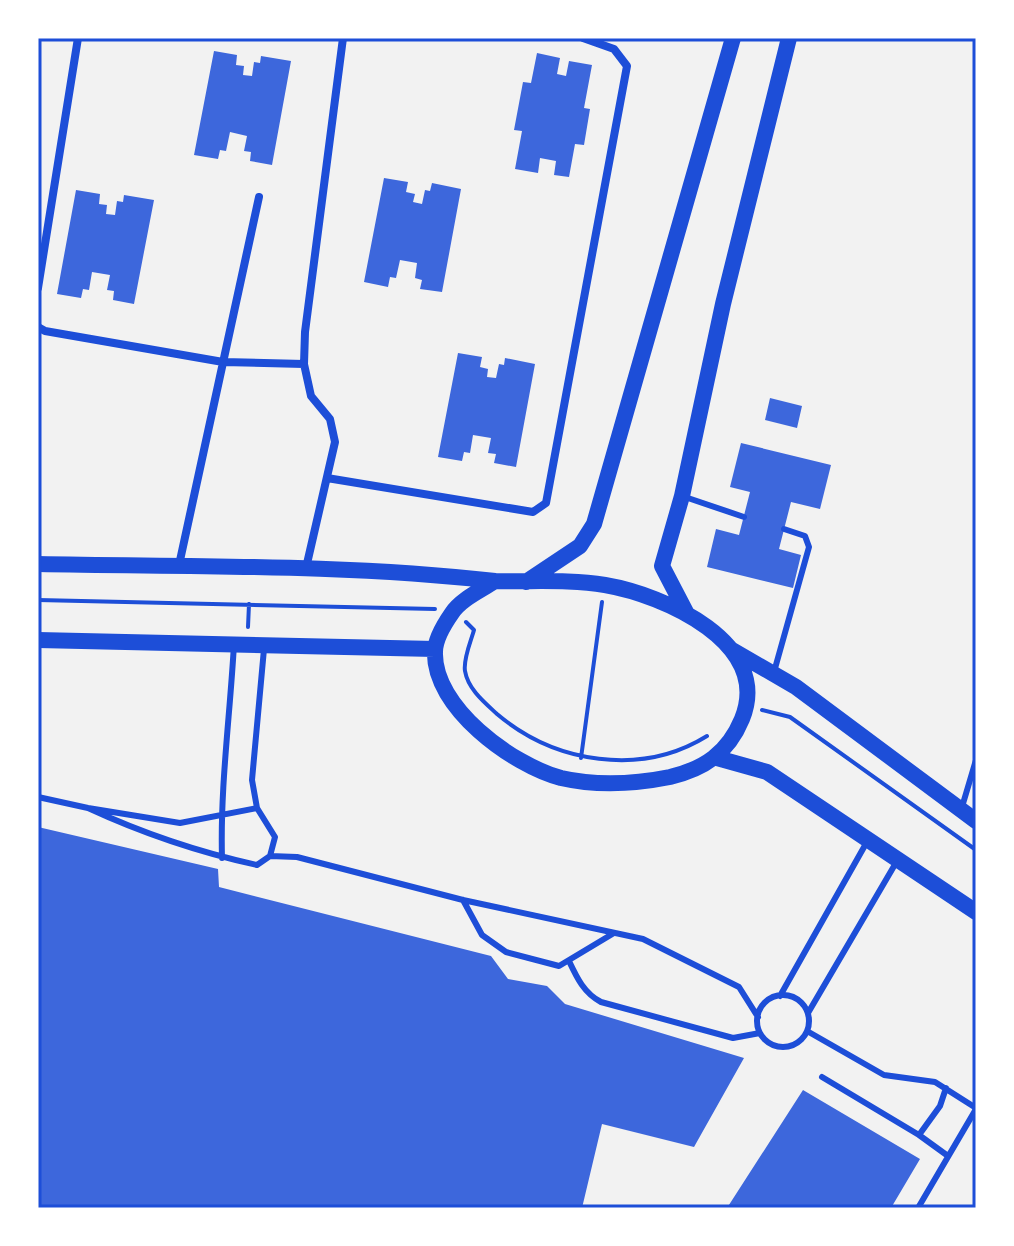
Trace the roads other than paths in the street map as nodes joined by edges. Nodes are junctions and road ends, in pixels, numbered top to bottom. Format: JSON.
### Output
{"nodes":[{"id":1,"x":78,"y":38,"type":"edge"},
{"id":2,"x":343,"y":38,"type":"edge"},
{"id":3,"x":583,"y":38,"type":"edge"},
{"id":4,"x":733,"y":38,"type":"edge"},
{"id":5,"x":789,"y":38,"type":"edge"},
{"id":6,"x":259,"y":197,"type":"dead end"},
{"id":7,"x":38,"y":288,"type":"edge"},
{"id":8,"x":38,"y":327,"type":"edge"},
{"id":9,"x":223,"y":362,"type":"junction"},
{"id":10,"x":304,"y":364,"type":"junction"},
{"id":11,"x":327,"y":478,"type":"junction"},
{"id":12,"x":682,"y":496,"type":"junction"},
{"id":13,"x":744,"y":517,"type":"dead end"},
{"id":14,"x":784,"y":529,"type":"dead end"},
{"id":15,"x":38,"y":564,"type":"edge"},
{"id":16,"x":179,"y":566,"type":"junction"},
{"id":17,"x":306,"y":569,"type":"junction"},
{"id":18,"x":495,"y":581,"type":"junction"},
{"id":19,"x":526,"y":582,"type":"junction"},
{"id":20,"x":687,"y":614,"type":"junction"},
{"id":21,"x":38,"y":640,"type":"edge"},
{"id":22,"x":234,"y":644,"type":"junction"},
{"id":23,"x":264,"y":645,"type":"junction"},
{"id":24,"x":435,"y":649,"type":"junction"},
{"id":25,"x":732,"y":649,"type":"junction"},
{"id":26,"x":774,"y":674,"type":"junction"},
{"id":27,"x":717,"y":758,"type":"junction"},
{"id":28,"x":976,"y":760,"type":"edge"},
{"id":29,"x":38,"y":797,"type":"edge"},
{"id":30,"x":88,"y":808,"type":"junction"},
{"id":31,"x":257,"y":808,"type":"junction"},
{"id":32,"x":961,"y":811,"type":"junction"},
{"id":33,"x":221,"y":814,"type":"junction"},
{"id":34,"x":976,"y":821,"type":"edge"},
{"id":35,"x":868,"y":840,"type":"junction"},
{"id":36,"x":270,"y":856,"type":"junction"},
{"id":37,"x":222,"y":858,"type":"junction"},
{"id":38,"x":897,"y":860,"type":"junction"},
{"id":39,"x":463,"y":900,"type":"junction"},
{"id":40,"x":976,"y":912,"type":"edge"},
{"id":41,"x":614,"y":933,"type":"junction"},
{"id":42,"x":569,"y":961,"type":"junction"},
{"id":43,"x":780,"y":996,"type":"junction"},
{"id":44,"x":808,"y":1013,"type":"junction"},
{"id":45,"x":758,"y":1017,"type":"junction"},
{"id":46,"x":807,"y":1031,"type":"junction"},
{"id":47,"x":760,"y":1033,"type":"junction"},
{"id":48,"x":822,"y":1077,"type":"dead end"},
{"id":49,"x":946,"y":1088,"type":"junction"},
{"id":50,"x":976,"y":1108,"type":"edge"},
{"id":51,"x":919,"y":1135,"type":"junction"},
{"id":52,"x":948,"y":1156,"type":"junction"},
{"id":53,"x":918,"y":1208,"type":"edge"}],
"edges":[{"from":1,"to":7,"type":"street"},
{"from":2,"to":10,"type":"street"},
{"from":3,"to":11,"type":"street"},
{"from":4,"to":19,"type":"main road"},
{"from":5,"to":12,"type":"main road"},
{"from":6,"to":9,"type":"street"},
{"from":8,"to":9,"type":"street"},
{"from":9,"to":10,"type":"street"},
{"from":9,"to":16,"type":"street"},
{"from":10,"to":11,"type":"street"},
{"from":11,"to":17,"type":"street"},
{"from":12,"to":13,"type":"lane"},
{"from":12,"to":20,"type":"main road"},
{"from":14,"to":26,"type":"lane"},
{"from":15,"to":16,"type":"main road"},
{"from":16,"to":17,"type":"main road"},
{"from":17,"to":18,"type":"main road"},
{"from":18,"to":19,"type":"main road"},
{"from":18,"to":24,"type":"main road"},
{"from":19,"to":20,"type":"main road"},
{"from":20,"to":25,"type":"main road"},
{"from":21,"to":22,"type":"main road"},
{"from":22,"to":23,"type":"main road"},
{"from":22,"to":33,"type":"lane"},
{"from":23,"to":24,"type":"main road"},
{"from":23,"to":31,"type":"lane"},
{"from":24,"to":27,"type":"main road"},
{"from":25,"to":26,"type":"main road"},
{"from":25,"to":27,"type":"main road"},
{"from":26,"to":32,"type":"main road"},
{"from":27,"to":35,"type":"main road"},
{"from":28,"to":32,"type":"lane"},
{"from":29,"to":30,"type":"lane"},
{"from":30,"to":33,"type":"lane"},
{"from":30,"to":37,"type":"lane"},
{"from":31,"to":33,"type":"lane"},
{"from":31,"to":36,"type":"lane"},
{"from":32,"to":34,"type":"main road"},
{"from":33,"to":37,"type":"lane"},
{"from":35,"to":38,"type":"main road"},
{"from":35,"to":43,"type":"lane"},
{"from":36,"to":37,"type":"lane"},
{"from":36,"to":39,"type":"lane"},
{"from":38,"to":40,"type":"main road"},
{"from":38,"to":44,"type":"lane"},
{"from":39,"to":41,"type":"lane"},
{"from":39,"to":42,"type":"lane"},
{"from":41,"to":42,"type":"lane"},
{"from":41,"to":45,"type":"lane"},
{"from":42,"to":47,"type":"lane"},
{"from":43,"to":44,"type":"lane"},
{"from":43,"to":45,"type":"lane"},
{"from":44,"to":46,"type":"lane"},
{"from":45,"to":47,"type":"lane"},
{"from":46,"to":47,"type":"lane"},
{"from":46,"to":49,"type":"lane"},
{"from":48,"to":51,"type":"lane"},
{"from":49,"to":50,"type":"lane"},
{"from":49,"to":51,"type":"lane"},
{"from":50,"to":52,"type":"lane"},
{"from":51,"to":52,"type":"lane"},
{"from":52,"to":53,"type":"lane"}]}
